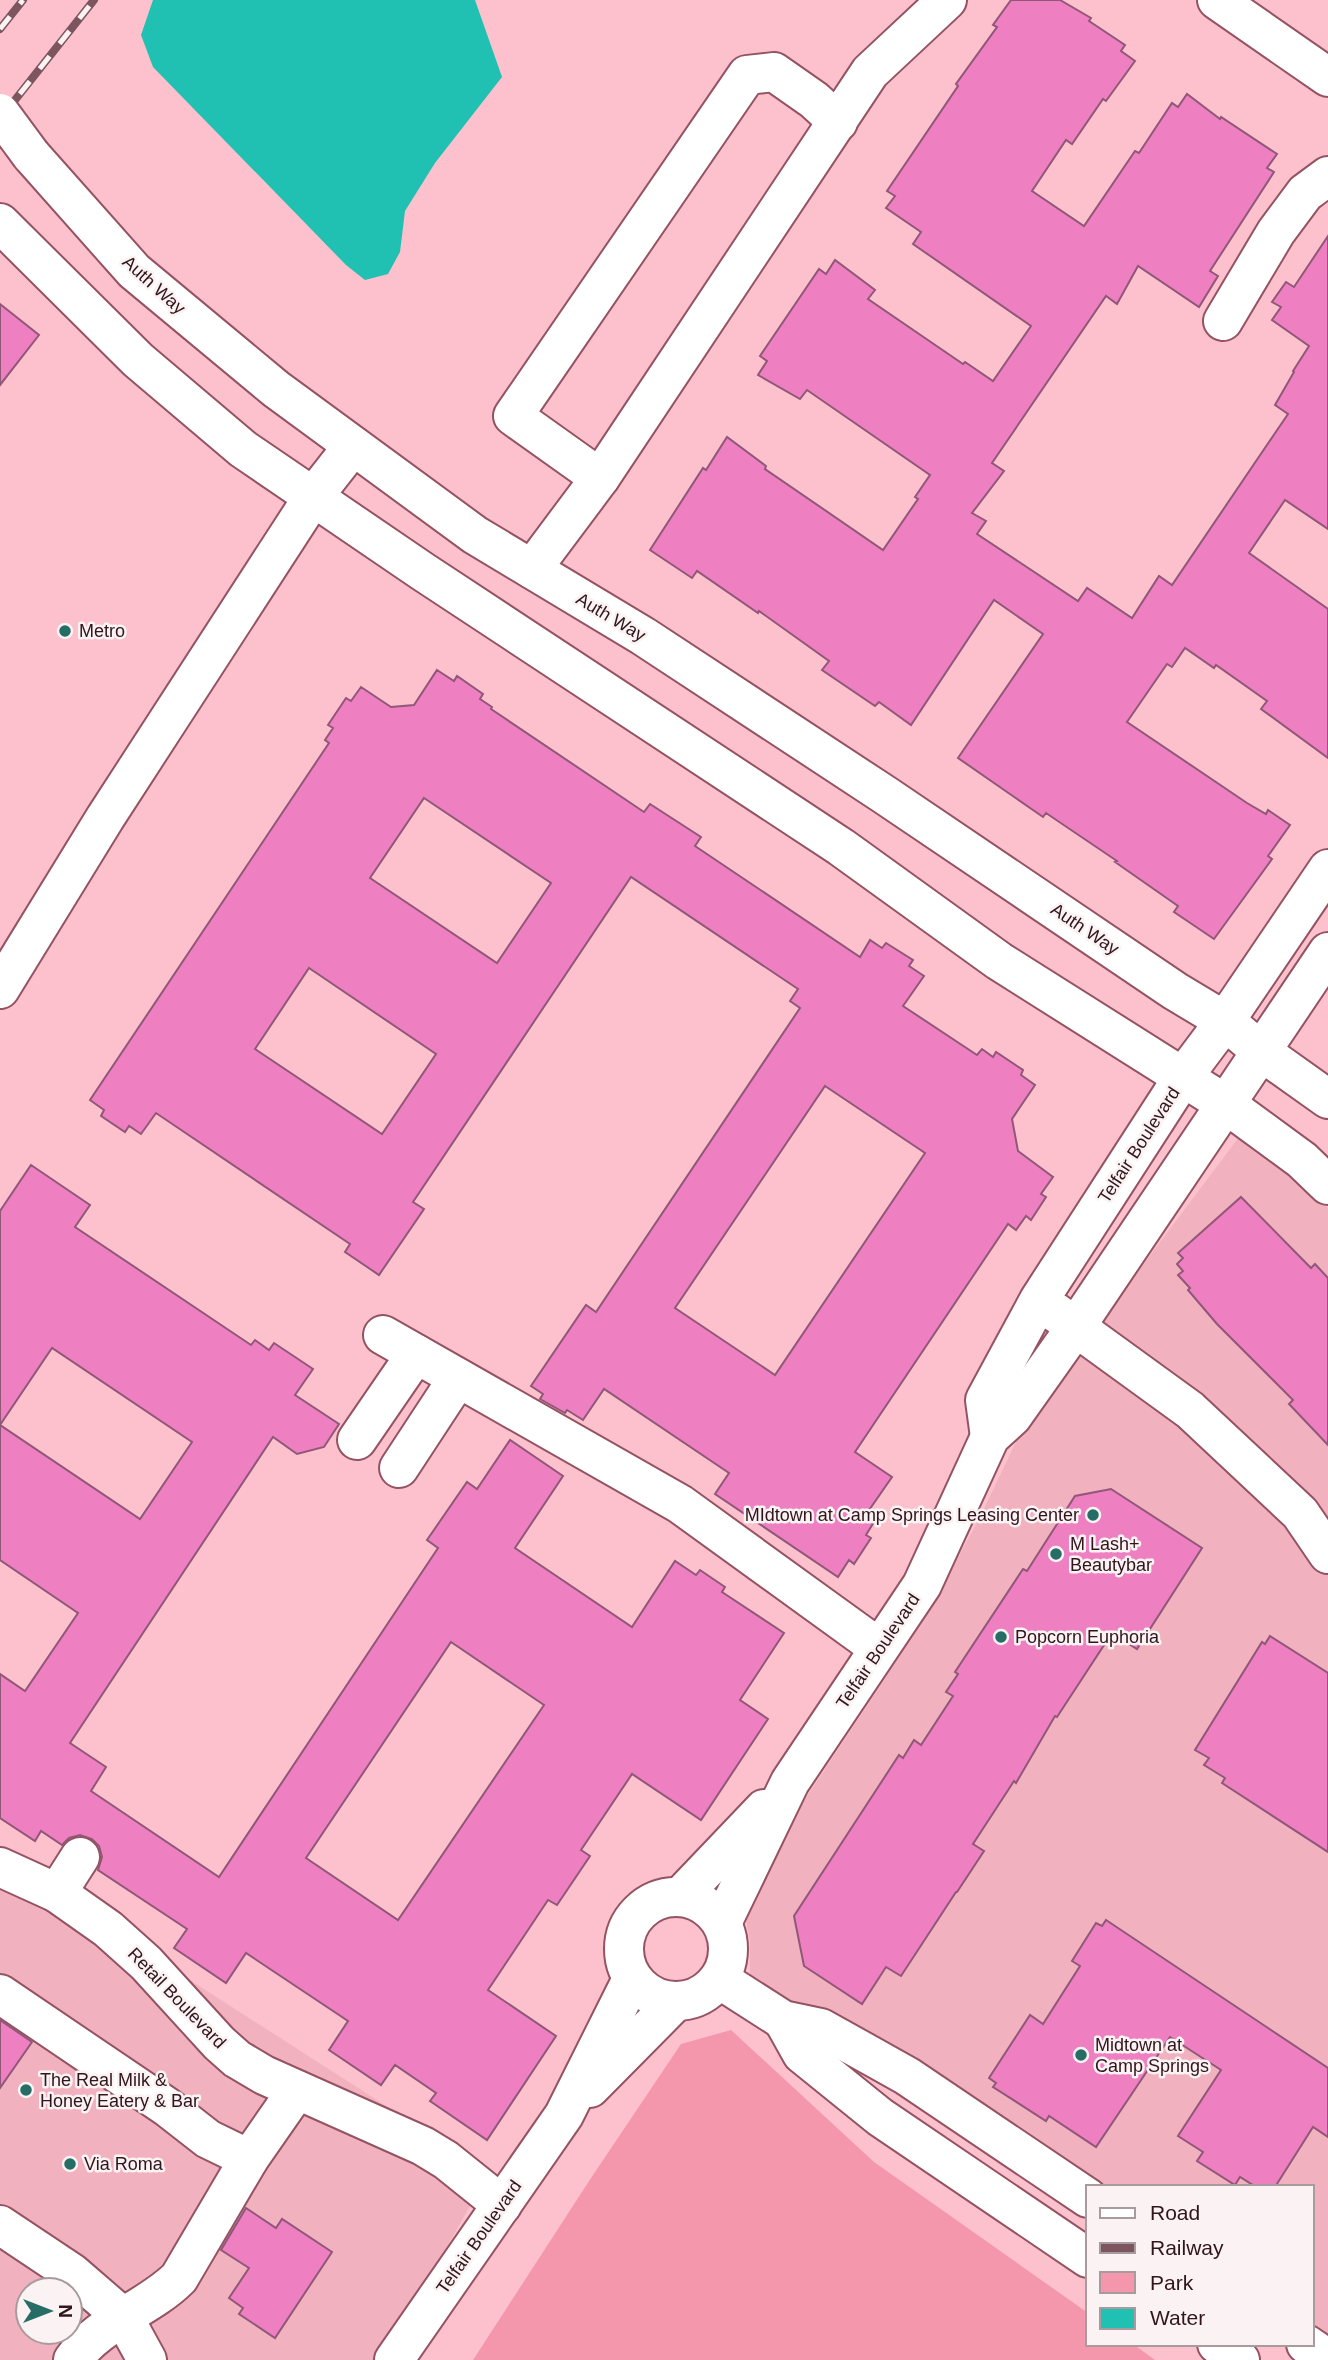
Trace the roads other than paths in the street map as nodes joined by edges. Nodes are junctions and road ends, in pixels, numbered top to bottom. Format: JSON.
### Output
{"nodes":[{"id":1,"x":947,"y":0,"type":"edge"},
{"id":2,"x":1217,"y":0,"type":"edge"},
{"id":3,"x":1328,"y":77,"type":"edge"},
{"id":4,"x":0,"y":113,"type":"edge"},
{"id":5,"x":838,"y":122,"type":"junction"},
{"id":6,"x":1328,"y":176,"type":"edge"},
{"id":7,"x":0,"y":223,"type":"edge"},
{"id":8,"x":1223,"y":321,"type":"dead end"},
{"id":9,"x":353,"y":446,"type":"junction"},
{"id":10,"x":600,"y":478,"type":"junction"},
{"id":11,"x":313,"y":497,"type":"junction"},
{"id":12,"x":532,"y":569,"type":"junction"},
{"id":13,"x":1328,"y":869,"type":"edge"},
{"id":14,"x":1328,"y":952,"type":"edge"},
{"id":15,"x":0,"y":989,"type":"edge"},
{"id":16,"x":1226,"y":1021,"type":"junction"},
{"id":17,"x":1269,"y":1056,"type":"junction"},
{"id":18,"x":1183,"y":1077,"type":"junction"},
{"id":19,"x":1328,"y":1099,"type":"edge"},
{"id":20,"x":1227,"y":1105,"type":"junction"},
{"id":21,"x":1328,"y":1185,"type":"edge"},
{"id":22,"x":1039,"y":1300,"type":"junction"},
{"id":23,"x":1075,"y":1328,"type":"junction"},
{"id":24,"x":383,"y":1335,"type":"dead end"},
{"id":25,"x":416,"y":1354,"type":"junction"},
{"id":26,"x":458,"y":1378,"type":"junction"},
{"id":27,"x":990,"y":1437,"type":"junction"},
{"id":28,"x":356,"y":1440,"type":"dead end"},
{"id":29,"x":399,"y":1468,"type":"dead end"},
{"id":30,"x":1328,"y":1554,"type":"edge"},
{"id":31,"x":879,"y":1648,"type":"junction"},
{"id":32,"x":790,"y":1782,"type":"junction"},
{"id":33,"x":79,"y":1857,"type":"dead end"},
{"id":34,"x":0,"y":1867,"type":"edge"},
{"id":35,"x":57,"y":1893,"type":"junction"},
{"id":36,"x":681,"y":1896,"type":"junction"},
{"id":37,"x":722,"y":1923,"type":"junction"},
{"id":38,"x":632,"y":1979,"type":"junction"},
{"id":39,"x":719,"y":1979,"type":"junction"},
{"id":40,"x":0,"y":1994,"type":"edge"},
{"id":41,"x":675,"y":2002,"type":"junction"},
{"id":42,"x":783,"y":2021,"type":"junction"},
{"id":43,"x":298,"y":2090,"type":"junction"},
{"id":44,"x":564,"y":2115,"type":"junction"},
{"id":45,"x":249,"y":2159,"type":"junction"},
{"id":46,"x":1086,"y":2197,"type":"edge"},
{"id":47,"x":502,"y":2204,"type":"junction"},
{"id":48,"x":0,"y":2225,"type":"edge"},
{"id":49,"x":1086,"y":2257,"type":"edge"},
{"id":50,"x":124,"y":2318,"type":"junction"},
{"id":51,"x":1220,"y":2346,"type":"edge"},
{"id":52,"x":1309,"y":2346,"type":"edge"},
{"id":53,"x":1328,"y":2359,"type":"edge"},
{"id":54,"x":73,"y":2360,"type":"edge"},
{"id":55,"x":147,"y":2360,"type":"edge"},
{"id":56,"x":394,"y":2360,"type":"edge"},
{"id":57,"x":1240,"y":2360,"type":"edge"}],
"edges":[{"from":1,"to":5,"type":"street"},
{"from":2,"to":3,"type":"street"},
{"from":4,"to":9,"type":"street","name":"Auth Way","bridge":true},
{"from":5,"to":10,"type":"street"},
{"from":5,"to":10,"type":"street"},
{"from":6,"to":8,"type":"street"},
{"from":7,"to":11,"type":"street"},
{"from":9,"to":11,"type":"street"},
{"from":9,"to":12,"type":"street","name":"Auth Way"},
{"from":10,"to":12,"type":"street"},
{"from":11,"to":15,"type":"street"},
{"from":11,"to":18,"type":"street"},
{"from":12,"to":16,"type":"street","name":"Auth Way"},
{"from":13,"to":16,"type":"street","name":"Telfair Boulevard"},
{"from":14,"to":17,"type":"street","name":"Telfair Boulevard"},
{"from":16,"to":17,"type":"street","name":"Auth Way"},
{"from":16,"to":18,"type":"street","name":"Telfair Boulevard"},
{"from":17,"to":19,"type":"street","name":"Auth Way"},
{"from":17,"to":20,"type":"street","name":"Telfair Boulevard"},
{"from":18,"to":20,"type":"street"},
{"from":18,"to":22,"type":"street","name":"Telfair Boulevard"},
{"from":20,"to":21,"type":"street"},
{"from":20,"to":23,"type":"street","name":"Telfair Boulevard"},
{"from":22,"to":23,"type":"street"},
{"from":22,"to":27,"type":"street","name":"Telfair Boulevard"},
{"from":23,"to":27,"type":"street","name":"Telfair Boulevard"},
{"from":23,"to":30,"type":"street"},
{"from":24,"to":25,"type":"street"},
{"from":25,"to":26,"type":"street"},
{"from":25,"to":28,"type":"street"},
{"from":26,"to":29,"type":"street"},
{"from":26,"to":31,"type":"street"},
{"from":27,"to":31,"type":"street","name":"Telfair Boulevard"},
{"from":31,"to":32,"type":"street","name":"Telfair Boulevard"},
{"from":32,"to":36,"type":"street","name":"Telfair Boulevard"},
{"from":32,"to":37,"type":"street","name":"Telfair Boulevard"},
{"from":33,"to":35,"type":"street"},
{"from":34,"to":35,"type":"street","name":"Retail Boulevard"},
{"from":35,"to":43,"type":"street","name":"Retail Boulevard"},
{"from":36,"to":37,"type":"street"},
{"from":36,"to":38,"type":"street"},
{"from":37,"to":39,"type":"street"},
{"from":38,"to":41,"type":"street"},
{"from":38,"to":44,"type":"street","name":"Telfair Boulevard"},
{"from":39,"to":41,"type":"street"},
{"from":39,"to":42,"type":"street"},
{"from":40,"to":45,"type":"street"},
{"from":41,"to":44,"type":"street","name":"Telfair Boulevard"},
{"from":42,"to":46,"type":"street"},
{"from":42,"to":49,"type":"street"},
{"from":43,"to":45,"type":"street"},
{"from":43,"to":47,"type":"street","name":"Retail Boulevard"},
{"from":44,"to":47,"type":"street","name":"Telfair Boulevard"},
{"from":45,"to":50,"type":"street"},
{"from":47,"to":56,"type":"street","name":"Telfair Boulevard"},
{"from":48,"to":50,"type":"street"},
{"from":50,"to":54,"type":"street"},
{"from":50,"to":55,"type":"street"},
{"from":51,"to":57,"type":"street"},
{"from":52,"to":53,"type":"street"}]}
